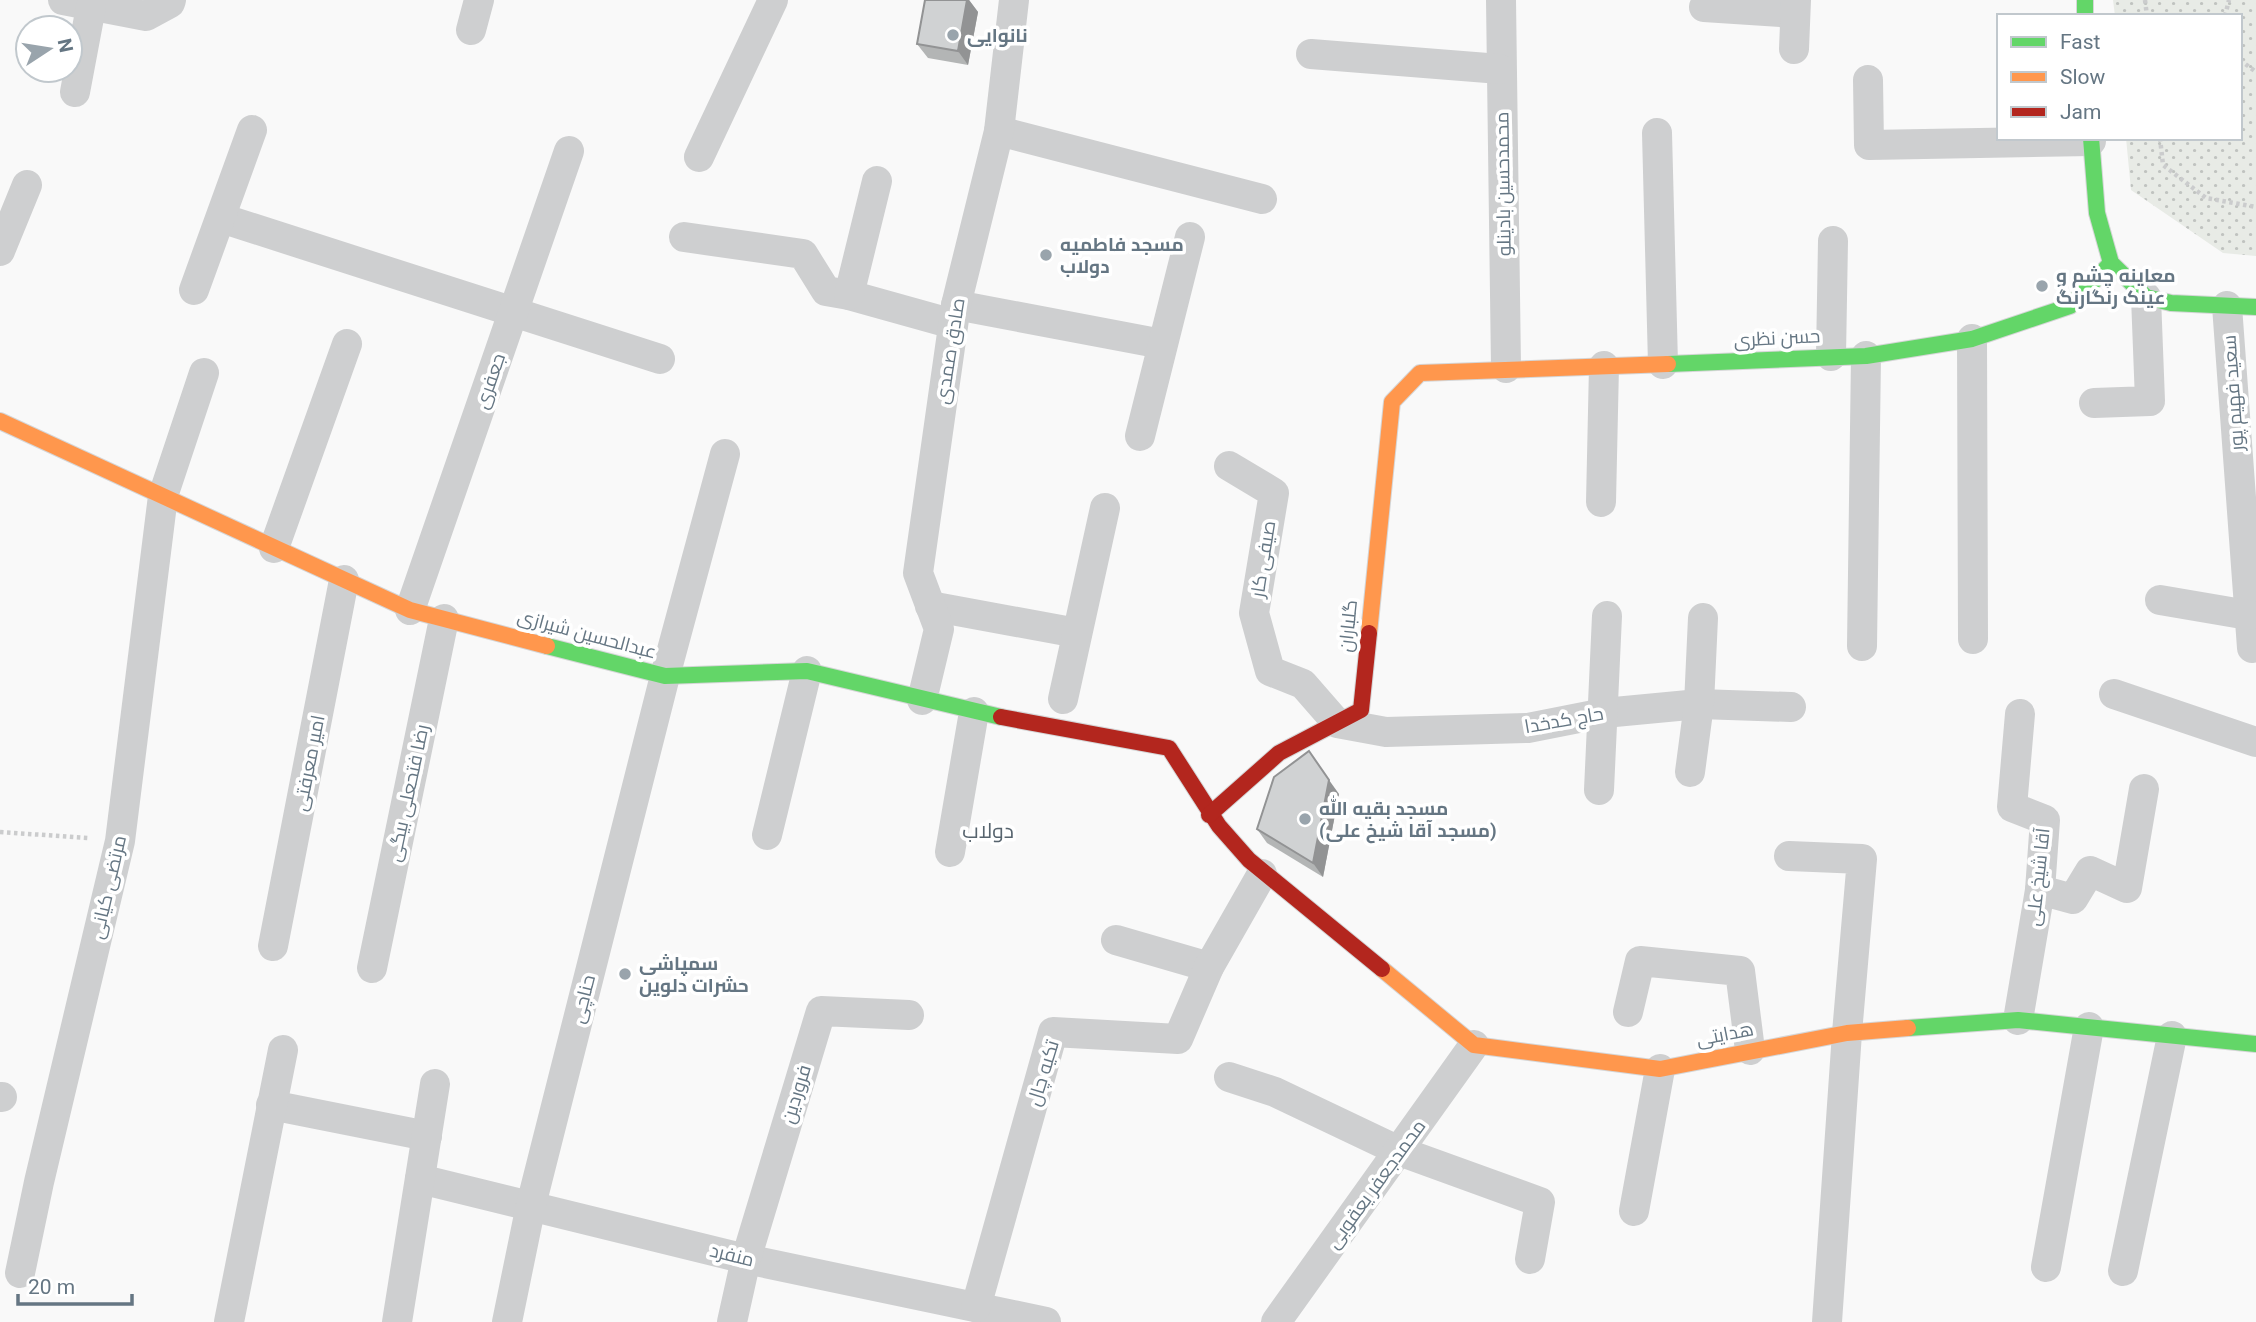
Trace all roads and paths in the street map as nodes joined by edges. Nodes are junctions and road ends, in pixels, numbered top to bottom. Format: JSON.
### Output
{"nodes":[{"id":1,"x":172,"y":0,"type":"edge"},
{"id":2,"x":479,"y":0,"type":"edge"},
{"id":3,"x":773,"y":0,"type":"edge"},
{"id":4,"x":1014,"y":0,"type":"edge"},
{"id":5,"x":1501,"y":0,"type":"edge"},
{"id":6,"x":77,"y":4,"type":"edge"},
{"id":7,"x":1795,"y":6,"type":"edge"},
{"id":8,"x":1704,"y":7,"type":"dead end"},
{"id":9,"x":471,"y":30,"type":"dead end"},
{"id":10,"x":1794,"y":49,"type":"dead end"},
{"id":11,"x":1311,"y":54,"type":"dead end"},
{"id":12,"x":1500,"y":69,"type":"junction"},
{"id":13,"x":1868,"y":80,"type":"dead end"},
{"id":14,"x":75,"y":92,"type":"dead end"},
{"id":15,"x":252,"y":130,"type":"dead end"},
{"id":16,"x":999,"y":131,"type":"junction"},
{"id":17,"x":1657,"y":133,"type":"dead end"},
{"id":18,"x":2054,"y":140,"type":"edge"},
{"id":19,"x":2091,"y":140,"type":"edge"},
{"id":20,"x":2160,"y":140,"type":"edge"},
{"id":21,"x":569,"y":151,"type":"dead end"},
{"id":22,"x":699,"y":157,"type":"dead end"},
{"id":23,"x":877,"y":181,"type":"dead end"},
{"id":24,"x":27,"y":185,"type":"dead end"},
{"id":25,"x":1262,"y":199,"type":"dead end"},
{"id":26,"x":2256,"y":206,"type":"edge"},
{"id":27,"x":220,"y":218,"type":"junction"},
{"id":28,"x":684,"y":237,"type":"dead end"},
{"id":29,"x":1190,"y":237,"type":"dead end"},
{"id":30,"x":1833,"y":241,"type":"dead end"},
{"id":31,"x":0,"y":251,"type":"edge"},
{"id":32,"x":2111,"y":263,"type":"junction"},
{"id":33,"x":194,"y":290,"type":"dead end"},
{"id":34,"x":849,"y":295,"type":"junction"},
{"id":35,"x":2146,"y":297,"type":"junction"},
{"id":36,"x":2241,"y":306,"type":"edge"},
{"id":37,"x":514,"y":311,"type":"junction"},
{"id":38,"x":955,"y":314,"type":"junction"},
{"id":39,"x":1972,"y":339,"type":"junction"},
{"id":40,"x":347,"y":344,"type":"dead end"},
{"id":41,"x":1163,"y":344,"type":"junction"},
{"id":42,"x":1831,"y":356,"type":"junction"},
{"id":43,"x":1866,"y":356,"type":"junction"},
{"id":44,"x":660,"y":359,"type":"dead end"},
{"id":45,"x":1663,"y":364,"type":"junction"},
{"id":46,"x":1604,"y":366,"type":"junction"},
{"id":47,"x":1506,"y":368,"type":"junction"},
{"id":48,"x":204,"y":373,"type":"dead end"},
{"id":49,"x":1420,"y":373,"type":"joint"},
{"id":50,"x":2094,"y":403,"type":"dead end"},
{"id":51,"x":0,"y":421,"type":"edge"},
{"id":52,"x":1140,"y":436,"type":"dead end"},
{"id":53,"x":726,"y":454,"type":"dead end"},
{"id":54,"x":1229,"y":466,"type":"dead end"},
{"id":55,"x":163,"y":496,"type":"junction"},
{"id":56,"x":1601,"y":502,"type":"dead end"},
{"id":57,"x":1105,"y":508,"type":"dead end"},
{"id":58,"x":274,"y":548,"type":"junction"},
{"id":59,"x":344,"y":580,"type":"junction"},
{"id":60,"x":2160,"y":600,"type":"dead end"},
{"id":61,"x":930,"y":606,"type":"junction"},
{"id":62,"x":410,"y":610,"type":"junction"},
{"id":63,"x":2248,"y":615,"type":"junction"},
{"id":64,"x":1607,"y":616,"type":"dead end"},
{"id":65,"x":1703,"y":618,"type":"dead end"},
{"id":66,"x":444,"y":619,"type":"junction"},
{"id":67,"x":1077,"y":633,"type":"junction"},
{"id":68,"x":1973,"y":639,"type":"dead end"},
{"id":69,"x":1862,"y":646,"type":"dead end"},
{"id":70,"x":2252,"y":648,"type":"dead end"},
{"id":71,"x":807,"y":671,"type":"junction"},
{"id":72,"x":665,"y":676,"type":"junction"},
{"id":73,"x":2114,"y":694,"type":"dead end"},
{"id":74,"x":1063,"y":699,"type":"dead end"},
{"id":75,"x":922,"y":701,"type":"junction"},
{"id":76,"x":1699,"y":704,"type":"junction"},
{"id":77,"x":1791,"y":707,"type":"dead end"},
{"id":78,"x":974,"y":712,"type":"junction"},
{"id":79,"x":1604,"y":713,"type":"junction"},
{"id":80,"x":2020,"y":714,"type":"dead end"},
{"id":81,"x":1337,"y":723,"type":"junction"},
{"id":82,"x":2256,"y":742,"type":"edge"},
{"id":83,"x":1690,"y":772,"type":"dead end"},
{"id":84,"x":2144,"y":789,"type":"dead end"},
{"id":85,"x":1599,"y":790,"type":"dead end"},
{"id":86,"x":1209,"y":815,"type":"junction"},
{"id":87,"x":0,"y":832,"type":"edge"},
{"id":88,"x":767,"y":835,"type":"dead end"},
{"id":89,"x":120,"y":841,"type":"junction"},
{"id":90,"x":950,"y":852,"type":"dead end"},
{"id":91,"x":1789,"y":856,"type":"dead end"},
{"id":92,"x":1262,"y":874,"type":"junction"},
{"id":93,"x":2040,"y":890,"type":"junction"},
{"id":94,"x":1116,"y":940,"type":"dead end"},
{"id":95,"x":273,"y":946,"type":"dead end"},
{"id":96,"x":1209,"y":967,"type":"junction"},
{"id":97,"x":372,"y":968,"type":"dead end"},
{"id":98,"x":1628,"y":1012,"type":"dead end"},
{"id":99,"x":909,"y":1015,"type":"dead end"},
{"id":100,"x":2018,"y":1020,"type":"junction"},
{"id":101,"x":2089,"y":1027,"type":"junction"},
{"id":102,"x":1847,"y":1033,"type":"junction"},
{"id":103,"x":2172,"y":1036,"type":"junction"},
{"id":104,"x":2256,"y":1044,"type":"edge"},
{"id":105,"x":1474,"y":1045,"type":"junction"},
{"id":106,"x":283,"y":1050,"type":"dead end"},
{"id":107,"x":1750,"y":1050,"type":"junction"},
{"id":108,"x":1660,"y":1069,"type":"junction"},
{"id":109,"x":1229,"y":1077,"type":"dead end"},
{"id":110,"x":435,"y":1084,"type":"dead end"},
{"id":111,"x":271,"y":1105,"type":"junction"},
{"id":112,"x":427,"y":1136,"type":"junction"},
{"id":113,"x":1399,"y":1152,"type":"junction"},
{"id":114,"x":420,"y":1179,"type":"junction"},
{"id":115,"x":531,"y":1205,"type":"junction"},
{"id":116,"x":1634,"y":1211,"type":"dead end"},
{"id":117,"x":746,"y":1259,"type":"junction"},
{"id":118,"x":1530,"y":1259,"type":"dead end"},
{"id":119,"x":2046,"y":1267,"type":"dead end"},
{"id":120,"x":2123,"y":1271,"type":"dead end"},
{"id":121,"x":20,"y":1273,"type":"dead end"},
{"id":122,"x":976,"y":1307,"type":"junction"},
{"id":123,"x":229,"y":1322,"type":"edge"},
{"id":124,"x":397,"y":1322,"type":"edge"},
{"id":125,"x":507,"y":1322,"type":"edge"},
{"id":126,"x":732,"y":1322,"type":"edge"},
{"id":127,"x":1046,"y":1322,"type":"edge"},
{"id":128,"x":1276,"y":1322,"type":"edge"},
{"id":129,"x":1827,"y":1322,"type":"edge"}],
"edges":[{"from":1,"to":6,"type":"street"},
{"from":2,"to":9,"type":"street"},
{"from":3,"to":22,"type":"street"},
{"from":4,"to":16,"type":"street","name":"صادق صمدی"},
{"from":5,"to":12,"type":"street","name":"محمدحسین بادینلو"},
{"from":6,"to":14,"type":"street"},
{"from":7,"to":8,"type":"street"},
{"from":7,"to":10,"type":"street"},
{"from":11,"to":12,"type":"street"},
{"from":12,"to":47,"type":"street","name":"محمدحسین بادینلو"},
{"from":13,"to":18,"type":"street"},
{"from":15,"to":27,"type":"street"},
{"from":16,"to":25,"type":"street"},
{"from":16,"to":38,"type":"street","name":"صادق صمدی"},
{"from":17,"to":45,"type":"street"},
{"from":19,"to":32,"type":"street"},
{"from":20,"to":26,"type":"path"},
{"from":21,"to":37,"type":"street","name":"جعفری"},
{"from":23,"to":34,"type":"street"},
{"from":24,"to":31,"type":"street"},
{"from":27,"to":33,"type":"street"},
{"from":27,"to":37,"type":"street"},
{"from":28,"to":34,"type":"street"},
{"from":29,"to":41,"type":"street"},
{"from":30,"to":42,"type":"street"},
{"from":32,"to":35,"type":"street"},
{"from":32,"to":39,"type":"street","name":"حسن نظری"},
{"from":34,"to":38,"type":"street"},
{"from":35,"to":36,"type":"street"},
{"from":35,"to":50,"type":"street"},
{"from":36,"to":63,"type":"street","name":"سعید فهیم پور"},
{"from":37,"to":44,"type":"street"},
{"from":37,"to":62,"type":"street","name":"جعفری"},
{"from":38,"to":41,"type":"street"},
{"from":38,"to":61,"type":"street","name":"صادق صمدی"},
{"from":39,"to":43,"type":"street","name":"حسن نظری"},
{"from":39,"to":68,"type":"street"},
{"from":40,"to":58,"type":"street"},
{"from":41,"to":52,"type":"street"},
{"from":42,"to":43,"type":"street","name":"حسن نظری"},
{"from":42,"to":45,"type":"street","name":"حسن نظری"},
{"from":43,"to":69,"type":"street"},
{"from":45,"to":46,"type":"street","name":"حسن نظری"},
{"from":46,"to":47,"type":"street","name":"حسن نظری"},
{"from":46,"to":56,"type":"street"},
{"from":47,"to":49,"type":"street","name":"حسن نظری"},
{"from":48,"to":55,"type":"street","name":"مرتضی کیانی"},
{"from":49,"to":81,"type":"street","name":"گلباران"},
{"from":51,"to":55,"type":"street","name":"عبدالحسین شیرازی"},
{"from":53,"to":72,"type":"street","name":"حناچی"},
{"from":54,"to":81,"type":"street","name":"صیفی کار"},
{"from":55,"to":58,"type":"street","name":"عبدالحسین شیرازی"},
{"from":55,"to":89,"type":"street","name":"مرتضی کیانی"},
{"from":57,"to":67,"type":"street"},
{"from":58,"to":59,"type":"street","name":"عبدالحسین شیرازی"},
{"from":59,"to":62,"type":"street","name":"عبدالحسین شیرازی"},
{"from":59,"to":95,"type":"street","name":"امیر معرفتی"},
{"from":60,"to":63,"type":"street"},
{"from":61,"to":67,"type":"street"},
{"from":61,"to":75,"type":"street","name":"صادق صمدی"},
{"from":62,"to":66,"type":"street","name":"عبدالحسین شیرازی"},
{"from":63,"to":70,"type":"street","name":"سعید فهیم پور"},
{"from":64,"to":79,"type":"street"},
{"from":65,"to":76,"type":"street"},
{"from":66,"to":72,"type":"street","name":"عبدالحسین شیرازی"},
{"from":66,"to":97,"type":"street","name":"رضا فتحعلی بیگی"},
{"from":67,"to":74,"type":"street"},
{"from":71,"to":72,"type":"street","name":"عبدالحسین شیرازی"},
{"from":71,"to":75,"type":"street","name":"عبدالحسین شیرازی"},
{"from":71,"to":88,"type":"street"},
{"from":72,"to":115,"type":"street","name":"حناچی"},
{"from":73,"to":82,"type":"street"},
{"from":75,"to":78,"type":"street","name":"عبدالحسین شیرازی"},
{"from":76,"to":77,"type":"street","name":"حاج کدخدا"},
{"from":76,"to":79,"type":"street","name":"حاج کدخدا"},
{"from":76,"to":83,"type":"street"},
{"from":78,"to":86,"type":"street","name":"عبدالحسین شیرازی"},
{"from":78,"to":90,"type":"street"},
{"from":79,"to":81,"type":"street","name":"حاج کدخدا"},
{"from":79,"to":85,"type":"street"},
{"from":80,"to":93,"type":"street","name":"آقا شیخ علی"},
{"from":81,"to":86,"type":"street","name":"گلباران"},
{"from":84,"to":93,"type":"street"},
{"from":86,"to":92,"type":"street","name":"عبدالحسین شیرازی"},
{"from":87,"to":89,"type":"path"},
{"from":89,"to":121,"type":"street","name":"مرتضی کیانی"},
{"from":91,"to":102,"type":"street"},
{"from":92,"to":96,"type":"street","name":"تکیه چال"},
{"from":92,"to":105,"type":"street"},
{"from":93,"to":100,"type":"street","name":"آقا شیخ علی"},
{"from":94,"to":96,"type":"street"},
{"from":96,"to":122,"type":"street","name":"تکیه چال"},
{"from":98,"to":107,"type":"street"},
{"from":99,"to":117,"type":"street","name":"فروردین"},
{"from":100,"to":101,"type":"street","name":"هدایتی"},
{"from":100,"to":102,"type":"street","name":"هدایتی"},
{"from":101,"to":103,"type":"street","name":"هدایتی"},
{"from":101,"to":119,"type":"street"},
{"from":102,"to":107,"type":"street","name":"هدایتی"},
{"from":102,"to":129,"type":"street"},
{"from":103,"to":104,"type":"street","name":"هدایتی"},
{"from":103,"to":120,"type":"street"},
{"from":105,"to":108,"type":"street","name":"هدایتی"},
{"from":105,"to":113,"type":"street","name":"محمدجعفر یعقوبی"},
{"from":106,"to":111,"type":"street"},
{"from":107,"to":108,"type":"street","name":"هدایتی"},
{"from":108,"to":116,"type":"street"},
{"from":109,"to":113,"type":"street"},
{"from":110,"to":112,"type":"street"},
{"from":111,"to":112,"type":"street"},
{"from":111,"to":123,"type":"street"},
{"from":112,"to":114,"type":"street"},
{"from":113,"to":118,"type":"street"},
{"from":113,"to":128,"type":"street","name":"محمدجعفر یعقوبی"},
{"from":114,"to":115,"type":"street","name":"منفرد"},
{"from":114,"to":124,"type":"street"},
{"from":115,"to":117,"type":"street","name":"منفرد"},
{"from":115,"to":125,"type":"street","name":"حناچی"},
{"from":117,"to":122,"type":"street","name":"منفرد"},
{"from":117,"to":126,"type":"street"},
{"from":122,"to":127,"type":"street","name":"منفرد"}]}
